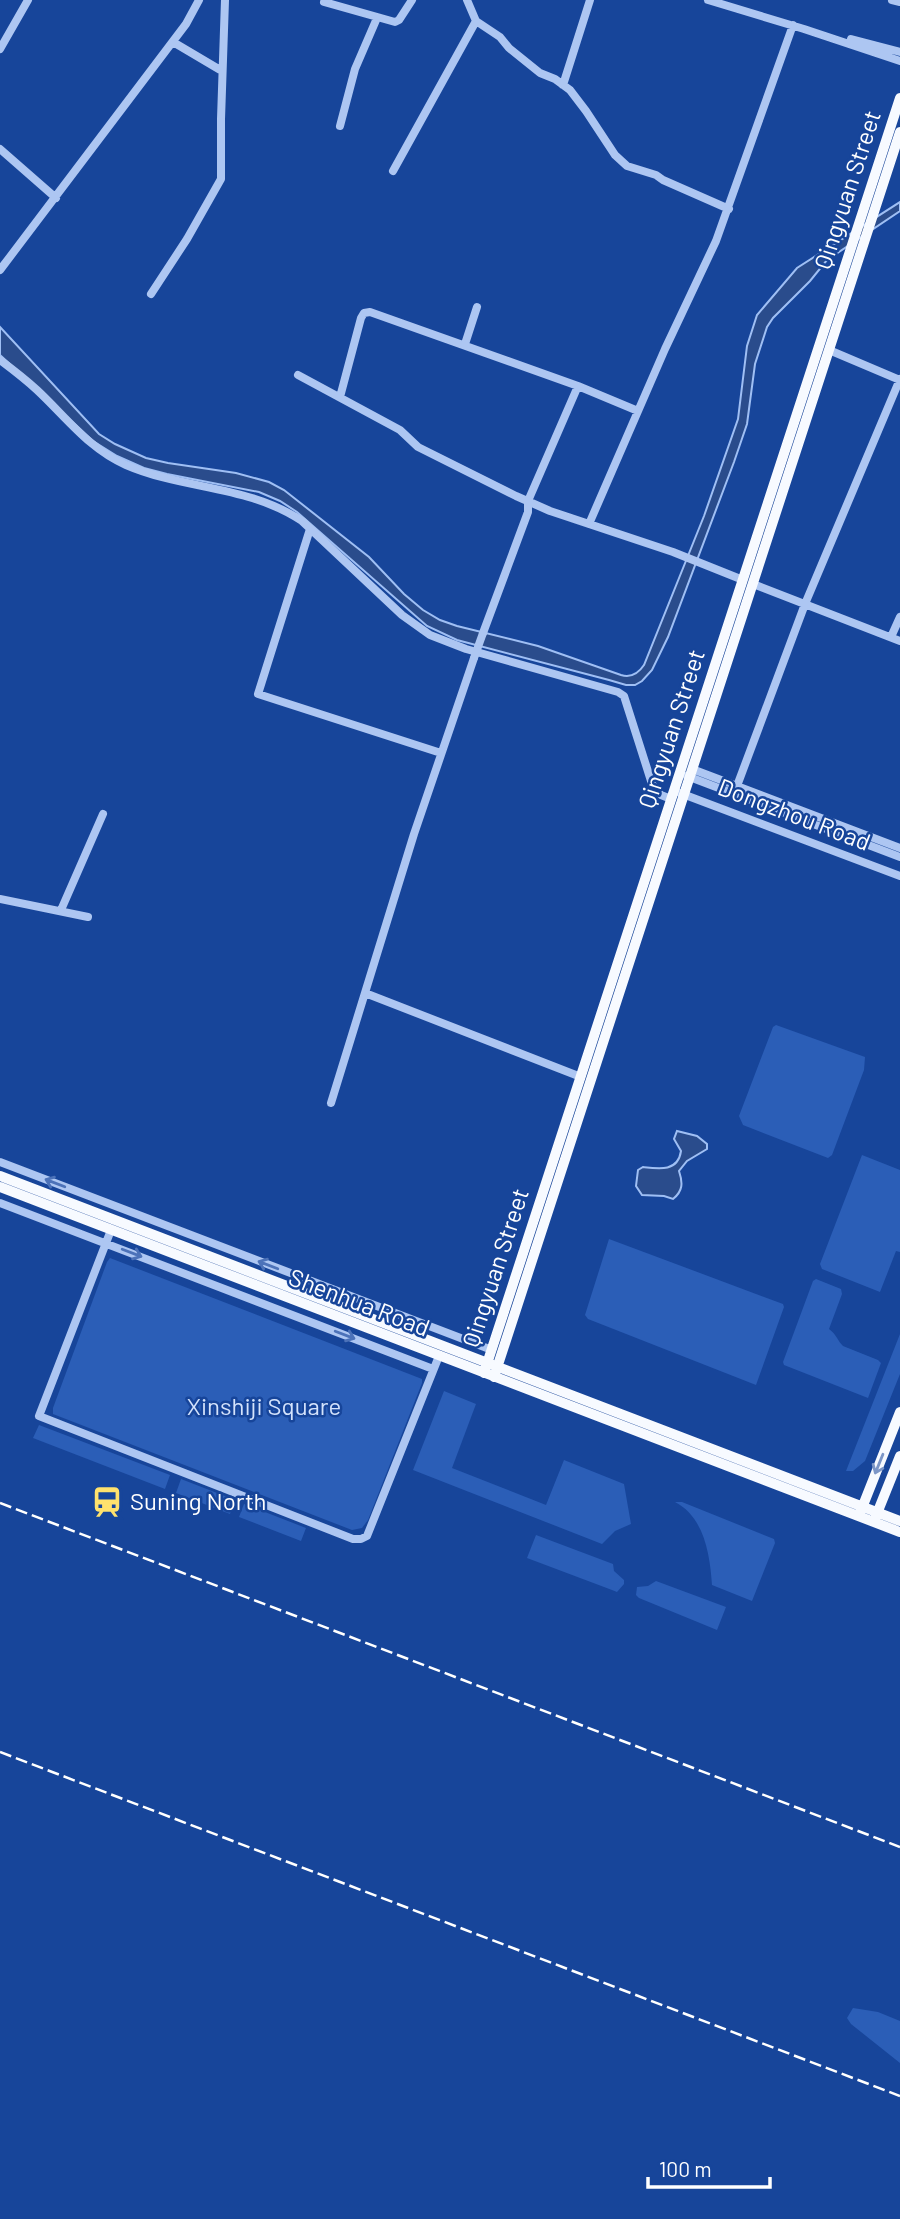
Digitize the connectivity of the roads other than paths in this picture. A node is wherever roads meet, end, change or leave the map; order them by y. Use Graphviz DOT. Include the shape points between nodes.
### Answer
graph roads {
  1 [pos="28,0"];
  2 [pos="199,0"];
  3 [pos="225,0"];
  4 [pos="412,0"];
  5 [pos="467,0"];
  6 [pos="590,0"];
  7 [pos="708,0"];
  8 [pos="892,0"];
  9 [pos="324,2"];
  10 [pos="900,2"];
  11 [pos="377,18"];
  12 [pos="476,21"];
  13 [pos="793,25"];
  14 [pos="804,29"];
  15 [pos="173,41"];
  16 [pos="0,49"];
  17 [pos="900,52"];
  18 [pos="900,61"];
  19 [pos="222,71"];
  20 [pos="563,85"];
  21 [pos="900,99"];
  22 [pos="340,125"];
  23 [pos="900,132"];
  24 [pos="0,149"];
  25 [pos="393,171"];
  26 [pos="56,198"];
  27 [pos="729,209"];
  28 [pos="0,270"];
  29 [pos="151,294"];
  30 [pos="477,307"];
  31 [pos="465,344"];
  32 [pos="829,350"];
  33 [pos="0,360"];
  34 [pos="298,375"];
  35 [pos="900,380"];
  36 [pos="578,386"];
  37 [pos="340,397"];
  38 [pos="638,411"];
  39 [pos="527,501"];
  40 [pos="589,524"];
  41 [pos="310,529"];
  42 [pos="748,582"];
  43 [pos="805,604"];
  44 [pos="900,617"];
  45 [pos="896,639"];
  46 [pos="441,753"];
  47 [pos="687,774"];
  48 [pos="736,790"];
  49 [pos="677,795"];
  50 [pos="103,814"];
  51 [pos="900,848"];
  52 [pos="900,857"];
  53 [pos="900,876"];
  54 [pos="0,899"];
  55 [pos="61,910"];
  56 [pos="88,917"];
  57 [pos="365,993"];
  58 [pos="581,1077"];
  59 [pos="331,1103"];
  60 [pos="0,1162"];
  61 [pos="0,1177"];
  62 [pos="0,1187"];
  63 [pos="0,1203"];
  64 [pos="111,1230"];
  65 [pos="106,1243"];
  66 [pos="492,1350"];
  67 [pos="439,1356"];
  68 [pos="433,1369"];
  69 [pos="491,1370"];
  70 [pos="900,1412"];
  71 [pos="900,1456"];
  72 [pos="860,1511"];
  73 [pos="876,1517"];
  74 [pos="900,1521"];
  75 [pos="900,1532"];
  1 -- 16 [label="street"];
  2 -- 15 [label="street"];
  3 -- 19 [label="street"];
  4 -- 11 [label="street" via="399,20"];
  5 -- 12 [label="street"];
  6 -- 20 [label="street"];
  7 -- 13 [label="street"];
  8 -- 10 [label="street"];
  9 -- 11 [label="street"];
  11 -- 22 [label="street" via="355,69"];
  12 -- 20 [label="street" via="540,73"];
  12 -- 25 [label="street"];
  13 -- 14 [label="street"];
  13 -- 27 [label="street"];
  14 -- 17 [label="street"];
  14 -- 18 [label="street"];
  15 -- 19 [label="street"];
  15 -- 26 [label="street"];
  19 -- 29 [label="street" via="221,180"];
  20 -- 27 [label="street" via="627,166"];
  21 -- 42 [label="main road, Qingyuan Street"];
  23 -- 32 [label="main road, Qingyuan Street"];
  24 -- 26 [label="street"];
  26 -- 28 [label="street"];
  27 -- 38 [label="street"];
  30 -- 31 [label="street"];
  31 -- 36 [label="street"];
  31 -- 37 [label="street" via="364,313"];
  32 -- 35 [label="street"];
  32 -- 42 [label="main road, Qingyuan Street"];
  33 -- 41 [label="street" via="111,458 155,475 265,501"];
  34 -- 37 [label="street"];
  35 -- 43 [label="street"];
  36 -- 38 [label="street"];
  36 -- 39 [label="street"];
  37 -- 39 [label="street" via="400,430 418,447"];
  38 -- 40 [label="street"];
  39 -- 40 [label="street"];
  39 -- 46 [label="street, bridge" via="528,512"];
  40 -- 42 [label="street"];
  41 -- 46 [label="street" via="258,694"];
  41 -- 49 [label="street" via="402,615 430,635 624,696 652,784 661,795"];
  42 -- 43 [label="street"];
  42 -- 47 [label="main road, Qingyuan Street"];
  43 -- 45 [label="street"];
  43 -- 48 [label="street"];
  44 -- 45 [label="street"];
  46 -- 57 [label="street"];
  47 -- 48 [label="street, Dongzhou Road"];
  47 -- 49 [label="main road, Qingyuan Street"];
  48 -- 51 [label="street"];
  48 -- 52 [label="street, Dongzhou Road"];
  49 -- 53 [label="street, Dongzhou Road"];
  49 -- 58 [label="main road, Qingyuan Street"];
  49 -- 69 [label="main road, Qingyuan Street"];
  50 -- 55 [label="street"];
  54 -- 55 [label="street"];
  55 -- 56 [label="street"];
  57 -- 58 [label="street"];
  57 -- 59 [label="street"];
  58 -- 66 [label="main road, Qingyuan Street"];
  66 -- 60 [label="street, one-way"];
  61 -- 69 [label="main road, Shenhua Road"];
  62 -- 64 [label="main road, Shenhua Road"];
  63 -- 65 [label="street"];
  64 -- 65 [label="street"];
  64 -- 67 [label="main road, Shenhua Road"];
  65 -- 68 [label="street, one-way"];
  65 -- 68 [label="street" via="39,1416 353,1539 367,1536"];
  66 -- 69 [label="main road, Qingyuan Street"];
  67 -- 68 [label="street"];
  67 -- 69 [label="main road, Shenhua Road"];
  69 -- 72 [label="main road, Shenhua Road"];
  70 -- 72 [label="main road, one-way"];
  71 -- 73 [label="main road"];
  72 -- 73 [label="main road, Shenhua Road"];
  73 -- 74 [label="main road, Shenhua Road"];
  73 -- 75 [label="main road, Shenhua Road"];
}
